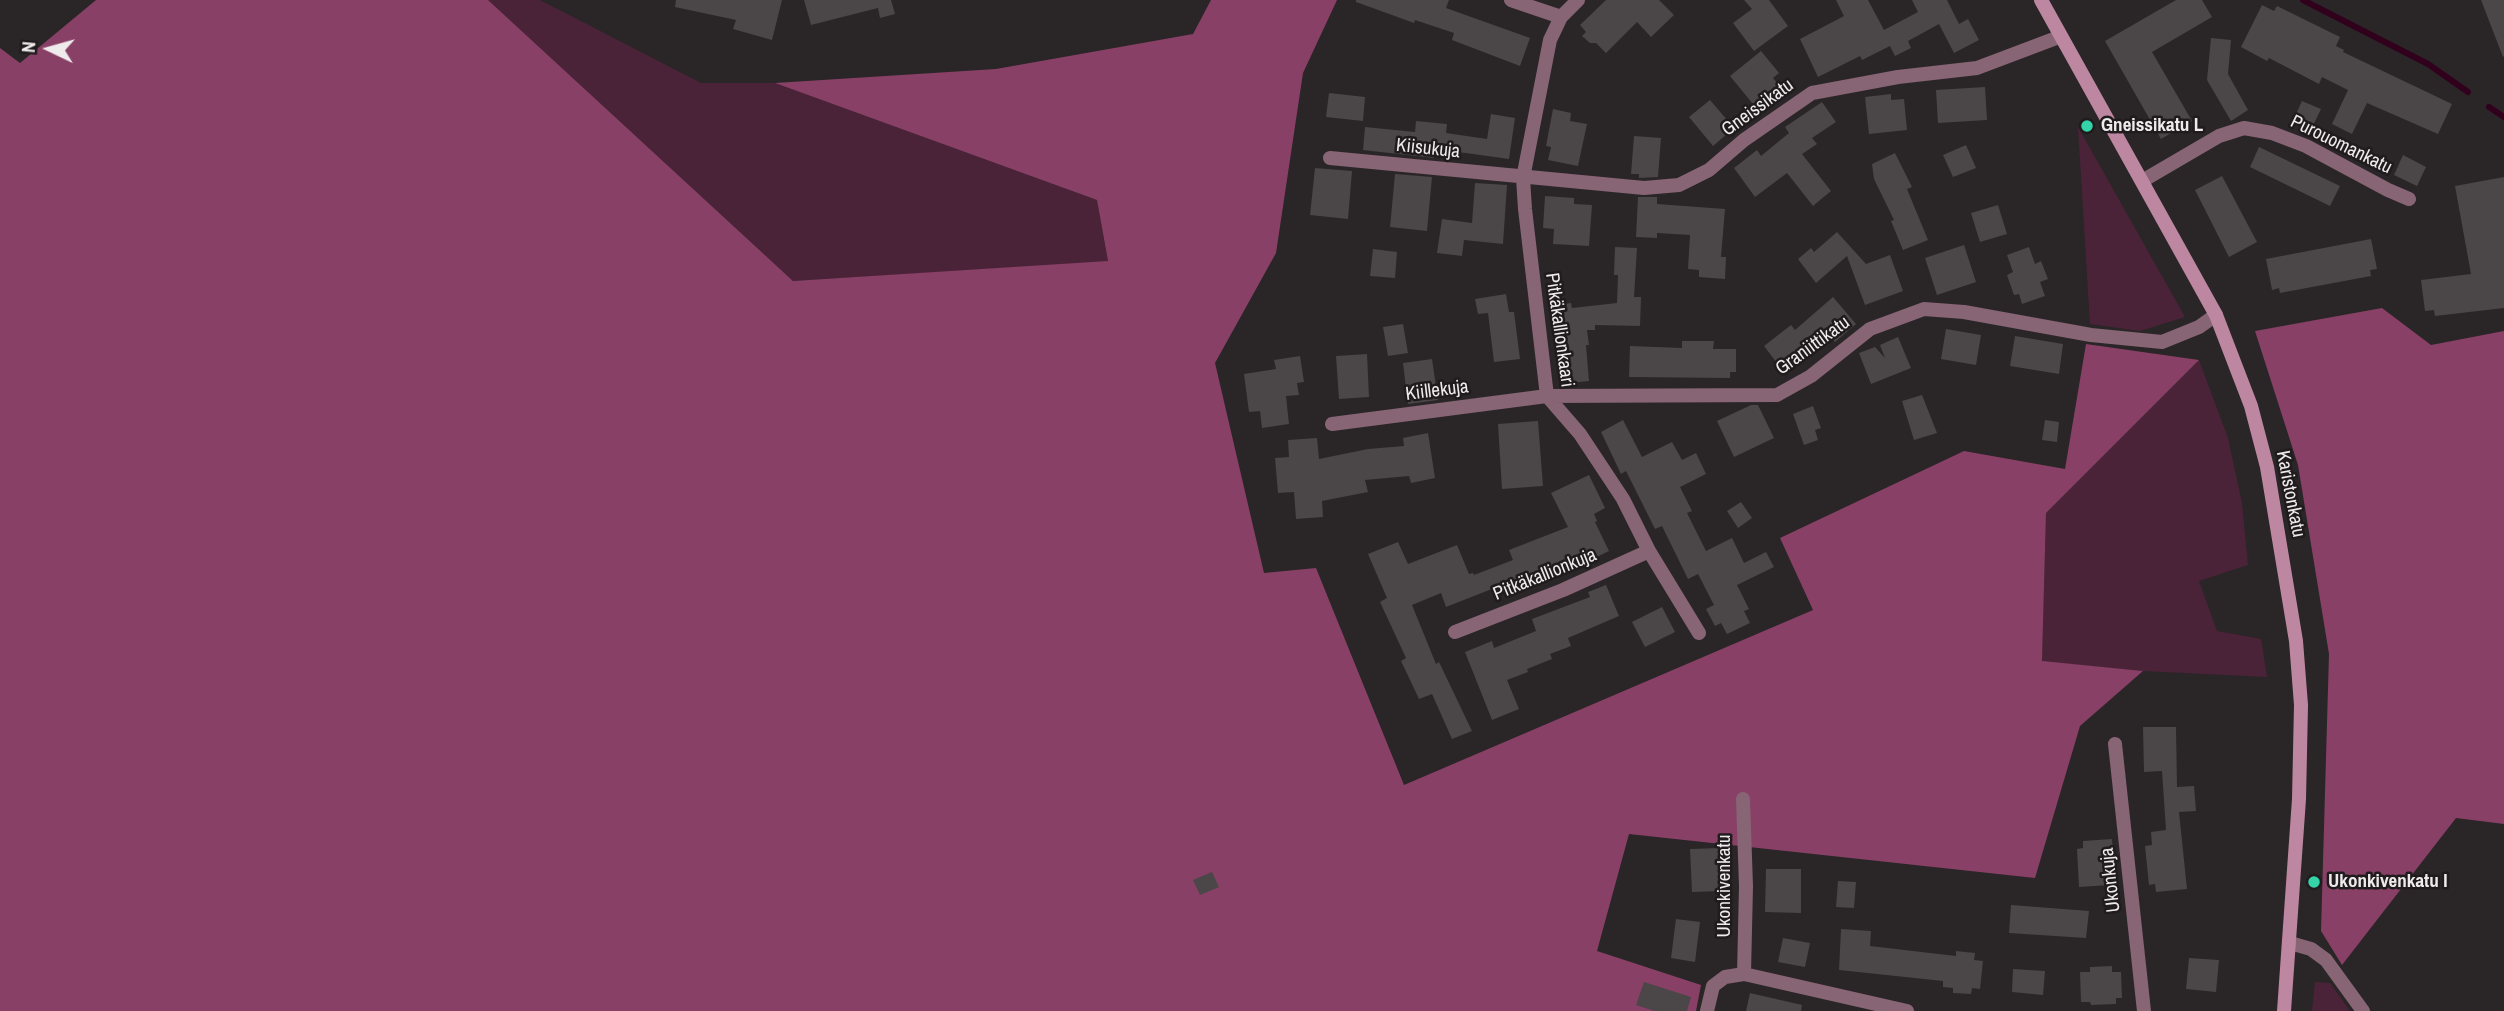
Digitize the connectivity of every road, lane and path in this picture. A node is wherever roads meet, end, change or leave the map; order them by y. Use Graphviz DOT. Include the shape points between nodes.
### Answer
graph roads {
  1 [pos="1511,0"];
  2 [pos="1578,0"];
  3 [pos="2041,0"];
  4 [pos="1561,17"];
  5 [pos="2059,37"];
  6 [pos="1330,158"];
  7 [pos="1523,178"];
  8 [pos="2142,181"];
  9 [pos="2409,199"];
  10 [pos="2216,315"];
  11 [pos="1547,396"];
  12 [pos="1332,424"];
  13 [pos="1649,551"];
  14 [pos="1455,632"];
  15 [pos="1699,634"];
  16 [pos="2115,744"];
  17 [pos="1743,799"];
  18 [pos="2290,943"];
  19 [pos="1744,974"];
  20 [pos="1707,1011"];
  21 [pos="1907,1011"];
  22 [pos="2144,1011"];
  23 [pos="2284,1011"];
  24 [pos="2362,1011"];
  1 -- 4 [label="street"];
  2 -- 4 [label="street, Pitkäkallionkaari"];
  3 -- 5 [label="street, Karistonkatu"];
  4 -- 7 [label="street, Pitkäkallionkaari" via="1550,40"];
  5 -- 7 [label="street, Gneissikatu" via="1978,68 1812,93 1709,170 1679,185 1644,188"];
  5 -- 8 [label="street, Karistonkatu"];
  6 -- 7 [label="street, Kiisukuja"];
  7 -- 11 [label="street, Pitkäkallionkaari"];
  8 -- 9 [label="street, Purouomankatu" via="2219,136 2244,128 2306,146"];
  8 -- 10 [label="street, Karistonkatu"];
  10 -- 11 [label="street, Graniittikatu" via="2162,342 1924,309 1870,328 1811,376 1777,395"];
  10 -- 18 [label="street, Karistonkatu" via="2251,406 2267,467 2295,641 2301,705"];
  11 -- 12 [label="street, Kiillekuja"];
  11 -- 13 [label="street, Pitkäkallionkaari" via="1580,434 1623,499"];
  13 -- 14 [label="street, Pitkäkallionkuja"];
  13 -- 15 [label="street, Pitkäkallionkaari"];
  16 -- 22 [label="street, Ukonkuja"];
  17 -- 19 [label="street, Ukonkivenkatu"];
  18 -- 23 [label="street, Karistonkatu"];
  18 -- 24 [label="street" via="2311,949 2326,960"];
  19 -- 20 [label="street" via="1725,977 1713,986"];
  19 -- 21 [label="street"];
}
